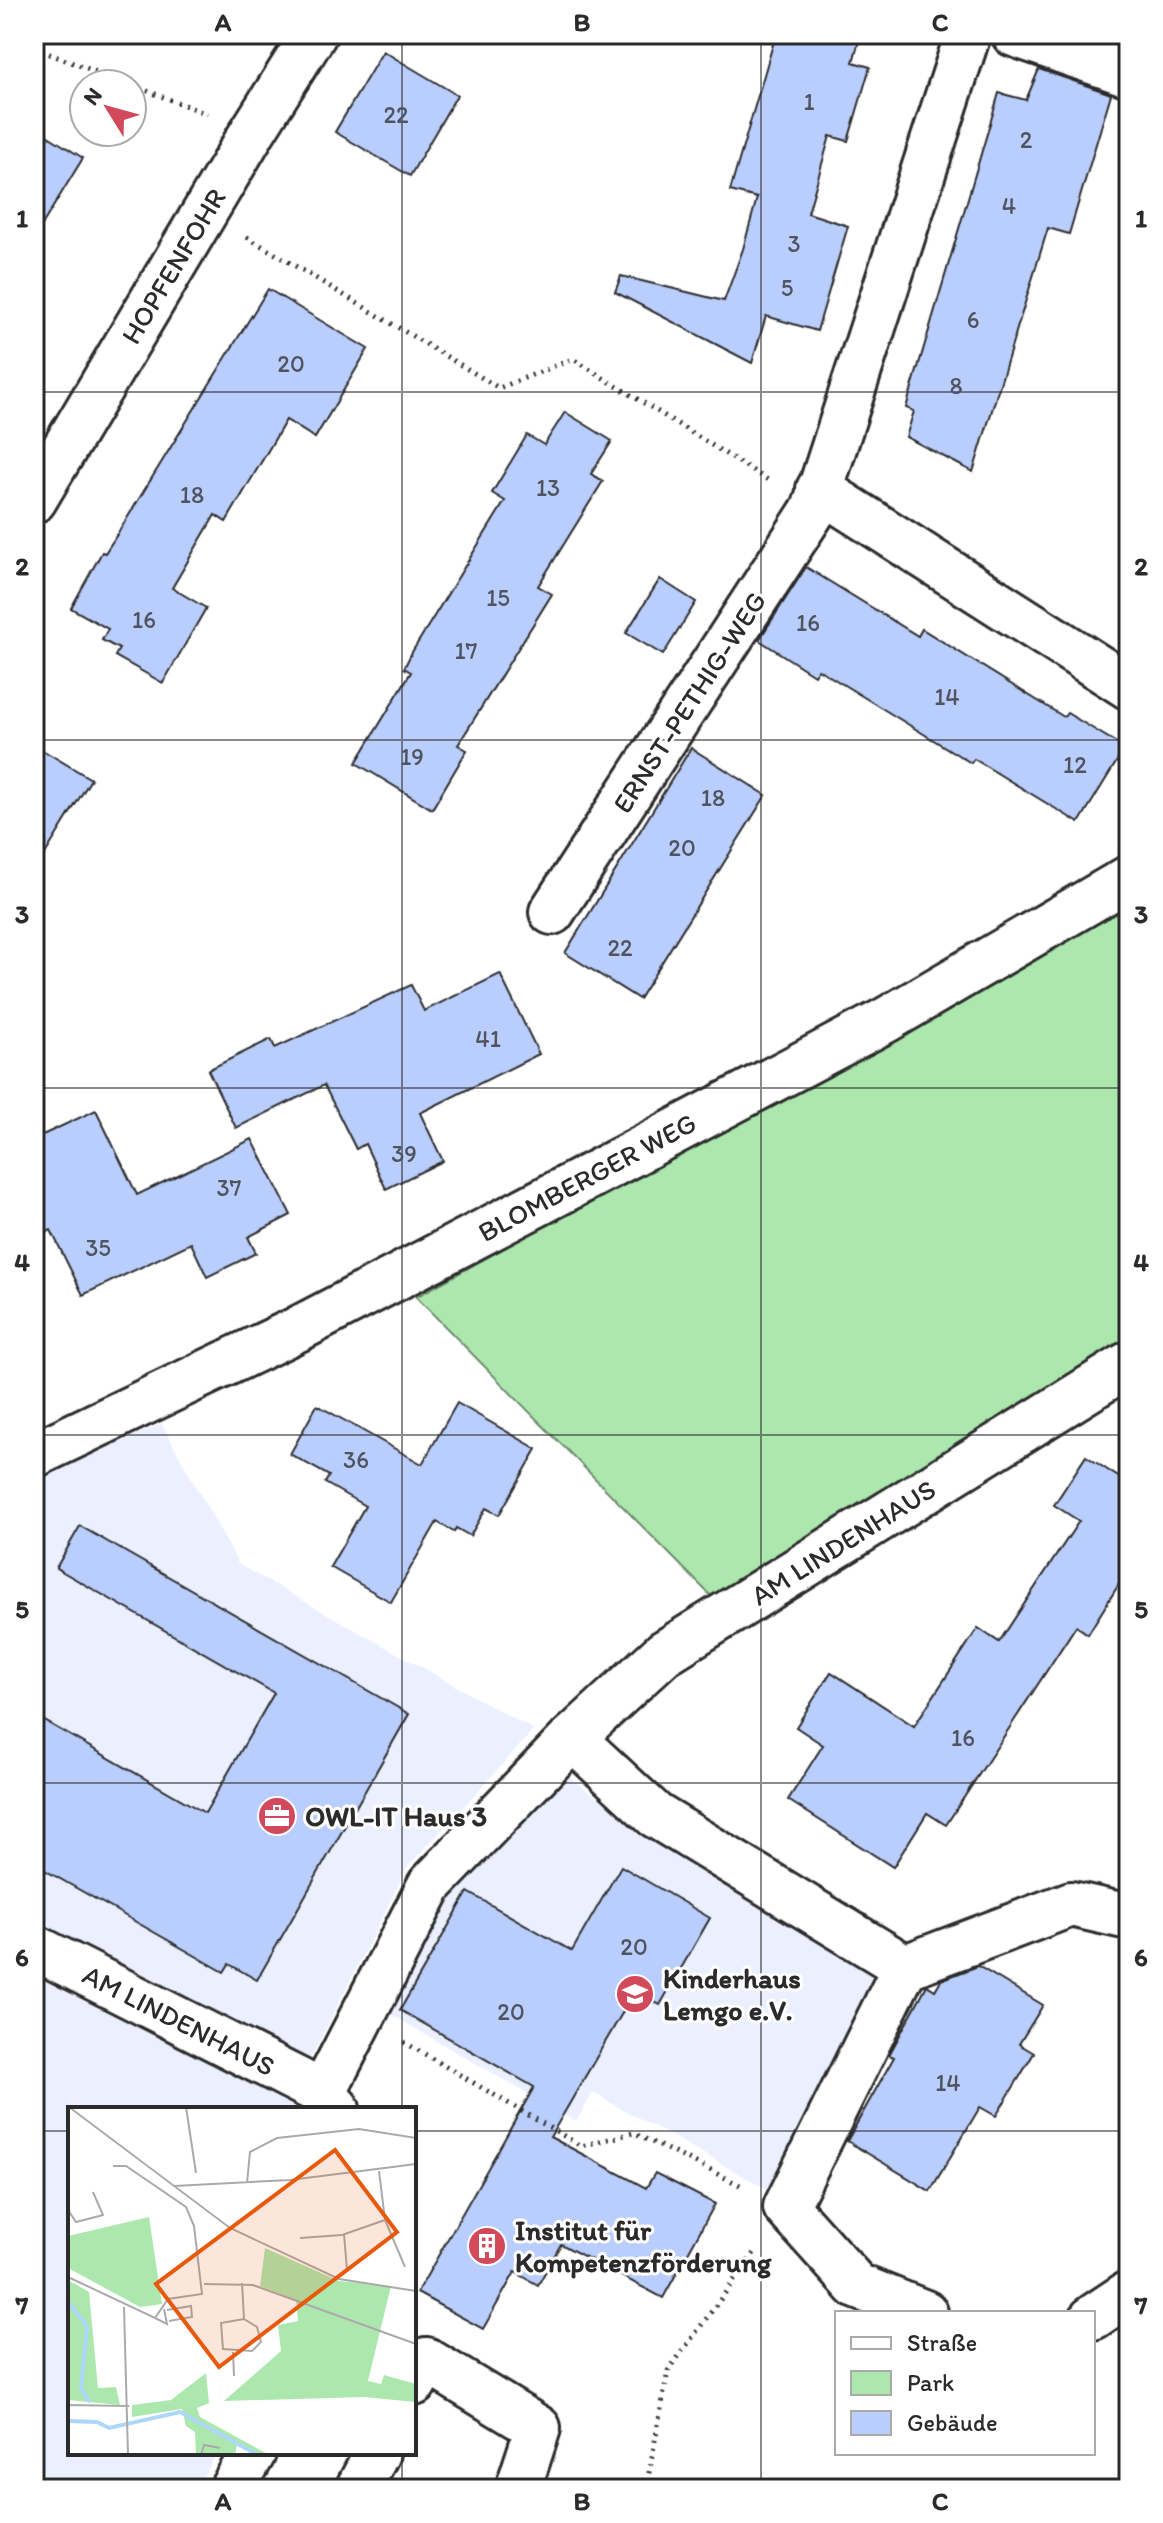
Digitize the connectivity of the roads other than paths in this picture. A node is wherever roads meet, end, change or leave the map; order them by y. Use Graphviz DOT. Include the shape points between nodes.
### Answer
graph roads {
  1 [pos="314,34"];
  2 [pos="968,34"];
  3 [pos="1014,34"];
  4 [pos="1129,74"];
  5 [pos="817,499"];
  6 [pos="34,500"];
  7 [pos="1129,687"];
  8 [pos="1129,878"];
  9 [pos="552,912"];
  10 [pos="1129,1364"];
  11 [pos="34,1455"];
  12 [pos="572,1738"];
  13 [pos="1129,1917"];
  14 [pos="34,1947"];
  15 [pos="905,1967"];
  16 [pos="330,2101"];
  17 [pos="920,2311"];
  18 [pos="416,2379"];
  19 [pos="252,2455"];
  20 [pos="376,2455"];
  21 [pos="232,2489"];
  22 [pos="358,2489"];
  23 [pos="518,2489"];
  1 -- 6 [label="street, HOPFENFOHR"];
  2 -- 5 [label="street, ERNST-PETHIG-WEG"];
  3 -- 4 [label="street"];
  5 -- 7 [label="street"];
  5 -- 9 [label="street, ERNST-PETHIG-WEG"];
  8 -- 11 [label="street, BLOMBERGER WEG" via="886,1020 577,1183 298,1329"];
  10 -- 12 [label="street, AM LINDENHAUS" via="664,1653"];
  12 -- 15 [label="street" via="655,1815"];
  12 -- 16 [label="street, AM LINDENHAUS" via="430,1885 364,2018"];
  13 -- 15 [label="street" via="1071,1904"];
  14 -- 16 [label="street, AM LINDENHAUS"];
  15 -- 17 [label="street" via="786,2207 857,2286"];
  18 -- 23 [label="street" via="426,2360 538,2428"];
  19 -- 21 [label="street"];
  20 -- 22 [label="street"];
}
